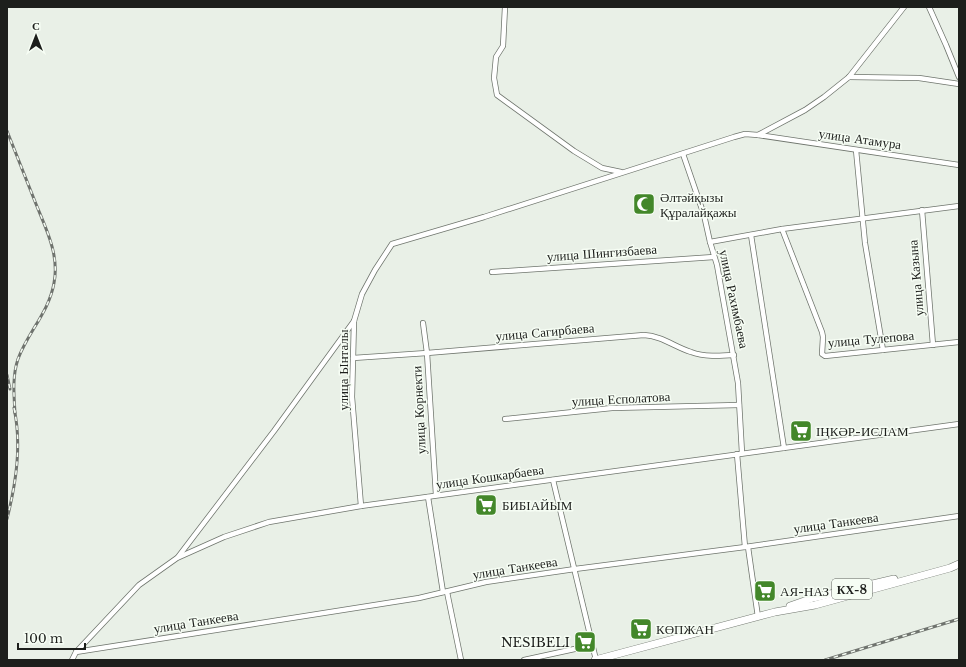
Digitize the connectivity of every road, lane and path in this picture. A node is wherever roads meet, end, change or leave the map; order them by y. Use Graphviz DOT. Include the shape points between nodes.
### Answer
graph roads {
  1 [pos="505,7"];
  2 [pos="904,7"];
  3 [pos="929,7"];
  4 [pos="849,76"];
  5 [pos="959,77"];
  6 [pos="959,84"];
  7 [pos="758,135"];
  8 [pos="856,150"];
  9 [pos="683,154"];
  10 [pos="959,165"];
  11 [pos="623,172"];
  12 [pos="959,206"];
  13 [pos="922,210"];
  14 [pos="862,218"];
  15 [pos="782,229"];
  16 [pos="750,235"];
  17 [pos="710,242"];
  18 [pos="714,257"];
  19 [pos="492,272"];
  20 [pos="354,321"];
  21 [pos="423,323"];
  22 [pos="959,342"];
  23 [pos="933,344"];
  24 [pos="883,350"];
  25 [pos="427,354"];
  26 [pos="734,355"];
  27 [pos="353,358"];
  28 [pos="740,405"];
  29 [pos="505,419"];
  30 [pos="959,424"];
  31 [pos="784,448"];
  32 [pos="740,454"];
  33 [pos="554,480"];
  34 [pos="436,495"];
  35 [pos="428,497"];
  36 [pos="361,506"];
  37 [pos="959,516"];
  38 [pos="747,547"];
  39 [pos="177,558"];
  40 [pos="959,564"];
  41 [pos="575,569"];
  42 [pos="445,592"];
  43 [pos="758,617"];
  44 [pos="593,645"];
  45 [pos="76,652"];
  46 [pos="72,660"];
  47 [pos="461,660"];
  48 [pos="524,660"];
  49 [pos="596,660"];
  1 -- 11 [label="street" via="503,46 496,57 494,78 498,96 596,165"];
  2 -- 4 [label="street"];
  3 -- 5 [label="street"];
  4 -- 6 [label="street" via="919,78"];
  4 -- 7 [label="street" via="805,110"];
  7 -- 8 [label="street, улица Атамура"];
  7 -- 9 [label="street" via="745,134"];
  8 -- 10 [label="street, улица Атамура"];
  8 -- 14 [label="street"];
  9 -- 11 [label="street"];
  9 -- 17 [label="street, улица Рахимбаева" via="704,215"];
  11 -- 20 [label="street, улица Ынталы" via="392,244 374,270 362,294"];
  12 -- 13 [label="street"];
  13 -- 14 [label="street"];
  13 -- 23 [label="street, улица Казына"];
  14 -- 15 [label="street"];
  14 -- 24 [label="street"];
  15 -- 16 [label="street"];
  15 -- 24 [label="street, улица Тулепова" via="822,332 822,354 830,356"];
  16 -- 17 [label="street"];
  16 -- 31 [label="street"];
  17 -- 18 [label="street, улица Рахимбаева"];
  18 -- 19 [label="street, улица Шингизбаева"];
  18 -- 26 [label="street, улица Рахимбаева"];
  20 -- 27 [label="street, улица Ынталы"];
  20 -- 39 [label="street"];
  21 -- 25 [label="street, улица Корнекти"];
  22 -- 23 [label="street, улица Тулепова"];
  23 -- 24 [label="street, улица Тулепова"];
  25 -- 26 [label="street, улица Сагирбаева" via="644,335 654,336 691,353"];
  25 -- 27 [label="street, улица Сагирбаева"];
  25 -- 34 [label="street, улица Корнекти"];
  26 -- 28 [label="street, улица Рахимбаева"];
  27 -- 36 [label="street, улица Ынталы" via="352,396"];
  28 -- 29 [label="street, улица Есполатова" via="612,408"];
  28 -- 32 [label="street, улица Рахимбаева"];
  30 -- 31 [label="street, улица Кошкарбаева"];
  31 -- 32 [label="street, улица Кошкарбаева"];
  32 -- 33 [label="street, улица Кошкарбаева"];
  32 -- 38 [label="street, улица Рахимбаева"];
  33 -- 34 [label="street, улица Кошкарбаева"];
  33 -- 41 [label="street"];
  34 -- 35 [label="street, улица Кошкарбаева"];
  35 -- 36 [label="street, улица Кошкарбаева"];
  35 -- 42 [label="street"];
  36 -- 39 [label="street, улица Кошкарбаева" via="269,522 224,537"];
  37 -- 38 [label="street, улица Танкеева"];
  38 -- 41 [label="street, улица Танкеева"];
  38 -- 43 [label="street, улица Рахимбаева"];
  39 -- 45 [label="street, улица Кошкарбаева" via="139,585"];
  40 -- 43 [label="main road, КХ-8"];
  41 -- 42 [label="street, улица Танкеева" via="486,582"];
  41 -- 44 [label="street"];
  42 -- 45 [label="street, улица Танкеева"];
  42 -- 47 [label="street"];
  43 -- 49 [label="main road, КХ-8"];
  44 -- 48 [label="street"];
  44 -- 49 [label="street"];
  45 -- 46 [label="street, улица Кошкарбаева"];
}
